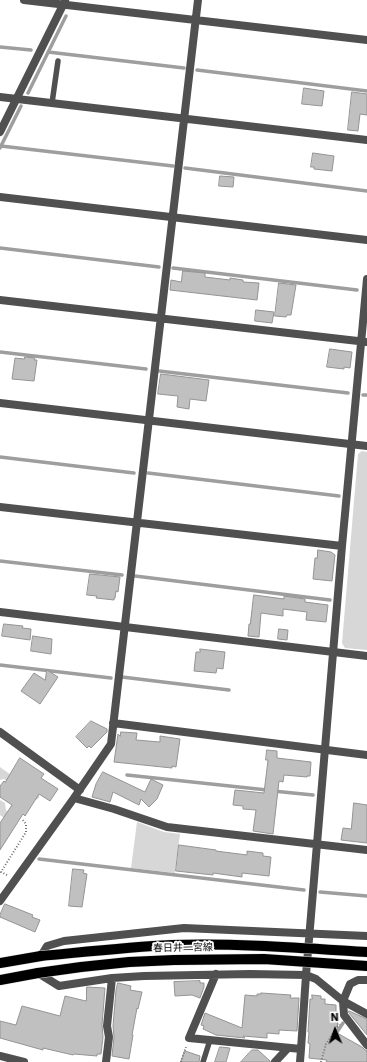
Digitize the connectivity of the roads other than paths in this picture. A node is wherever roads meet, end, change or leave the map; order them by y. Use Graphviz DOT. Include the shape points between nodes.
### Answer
graph roads {
  1 [pos="24,0"];
  2 [pos="198,0"];
  3 [pos="64,2"];
  4 [pos="196,20"];
  5 [pos="367,40"];
  6 [pos="58,61"];
  7 [pos="0,97"];
  8 [pos="17,99"];
  9 [pos="52,103"];
  10 [pos="184,118"];
  11 [pos="0,132"];
  12 [pos="367,140"];
  13 [pos="0,197"];
  14 [pos="172,218"];
  15 [pos="367,240"];
  16 [pos="367,279"];
  17 [pos="0,300"];
  18 [pos="161,319"];
  19 [pos="364,342"];
  20 [pos="0,403"];
  21 [pos="149,420"];
  22 [pos="352,444"];
  23 [pos="367,446"];
  24 [pos="0,507"];
  25 [pos="137,523"];
  26 [pos="342,546"];
  27 [pos="0,612"];
  28 [pos="124,627"];
  29 [pos="333,652"];
  30 [pos="367,656"];
  31 [pos="113,723"];
  32 [pos="0,732"];
  33 [pos="325,750"];
  34 [pos="367,755"];
  35 [pos="80,790"];
  36 [pos="74,798"];
  37 [pos="317,845"];
  38 [pos="367,850"];
  39 [pos="0,901"];
  40 [pos="309,933"];
  41 [pos="367,936"];
  42 [pos="367,952"];
  43 [pos="41,956"];
  44 [pos="0,962"];
  45 [pos="367,966"];
  46 [pos="38,973"];
  47 [pos="216,974"];
  48 [pos="306,975"];
  49 [pos="112,978"];
  50 [pos="0,980"];
  51 [pos="367,980"];
  52 [pos="343,1001"];
  53 [pos="367,1014"];
  54 [pos="210,1040"];
  55 [pos="367,1045"];
  56 [pos="288,1048"];
  57 [pos="301,1049"];
  58 [pos="0,1056"];
  59 [pos="24,1062"];
  60 [pos="106,1062"];
  61 [pos="203,1062"];
  62 [pos="275,1062"];
  63 [pos="300,1062"];
  1 -- 3 [label="street"];
  2 -- 4 [label="street"];
  3 -- 4 [label="street"];
  3 -- 8 [label="street"];
  4 -- 5 [label="street"];
  4 -- 10 [label="street"];
  6 -- 9 [label="lane"];
  7 -- 8 [label="street"];
  8 -- 9 [label="street"];
  8 -- 11 [label="street"];
  9 -- 10 [label="street"];
  10 -- 12 [label="street"];
  10 -- 14 [label="street"];
  13 -- 14 [label="street"];
  14 -- 15 [label="street"];
  14 -- 18 [label="street"];
  16 -- 19 [label="street"];
  17 -- 18 [label="street"];
  18 -- 19 [label="street"];
  18 -- 21 [label="street"];
  19 -- 22 [label="street"];
  20 -- 21 [label="street"];
  21 -- 22 [label="street"];
  21 -- 25 [label="street"];
  22 -- 23 [label="street"];
  22 -- 26 [label="street"];
  24 -- 25 [label="street"];
  25 -- 26 [label="street"];
  25 -- 28 [label="street"];
  26 -- 29 [label="street"];
  27 -- 28 [label="street"];
  28 -- 29 [label="street"];
  28 -- 31 [label="street"];
  29 -- 30 [label="street"];
  29 -- 33 [label="street"];
  31 -- 33 [label="street"];
  31 -- 35 [label="street" via="111,744"];
  32 -- 35 [label="street"];
  33 -- 34 [label="street"];
  33 -- 37 [label="street"];
  35 -- 36 [label="street"];
  36 -- 37 [label="street" via="167,827"];
  36 -- 39 [label="street"];
  37 -- 38 [label="street"];
  37 -- 40 [label="street"];
  40 -- 41 [label="street"];
  40 -- 43 [label="street" via="184,928 64,941 47,946"];
  40 -- 48 [label="street"];
  42 -- 43 [label="main road, 春日井一宮線, bridge" via="264,945 172,945"];
  43 -- 44 [label="main road, 春日井一宮線"];
  45 -- 46 [label="main road, 春日井一宮線, bridge" via="264,959 174,960 129,962"];
  46 -- 49 [label="street" via="59,986"];
  46 -- 50 [label="main road, 春日井一宮線"];
  47 -- 48 [label="street"];
  47 -- 49 [label="street"];
  47 -- 54 [label="street" via="189,1038"];
  48 -- 52 [label="street" via="316,979"];
  48 -- 57 [label="street"];
  49 -- 60 [label="street"];
  51 -- 52 [label="street" via="358,980 350,984"];
  52 -- 53 [label="street"];
  52 -- 55 [label="street" via="344,1015"];
  54 -- 56 [label="street"];
  54 -- 61 [label="lane"];
  56 -- 57 [label="street"];
  56 -- 62 [label="street"];
  57 -- 63 [label="street"];
  58 -- 59 [label="street"];
}
